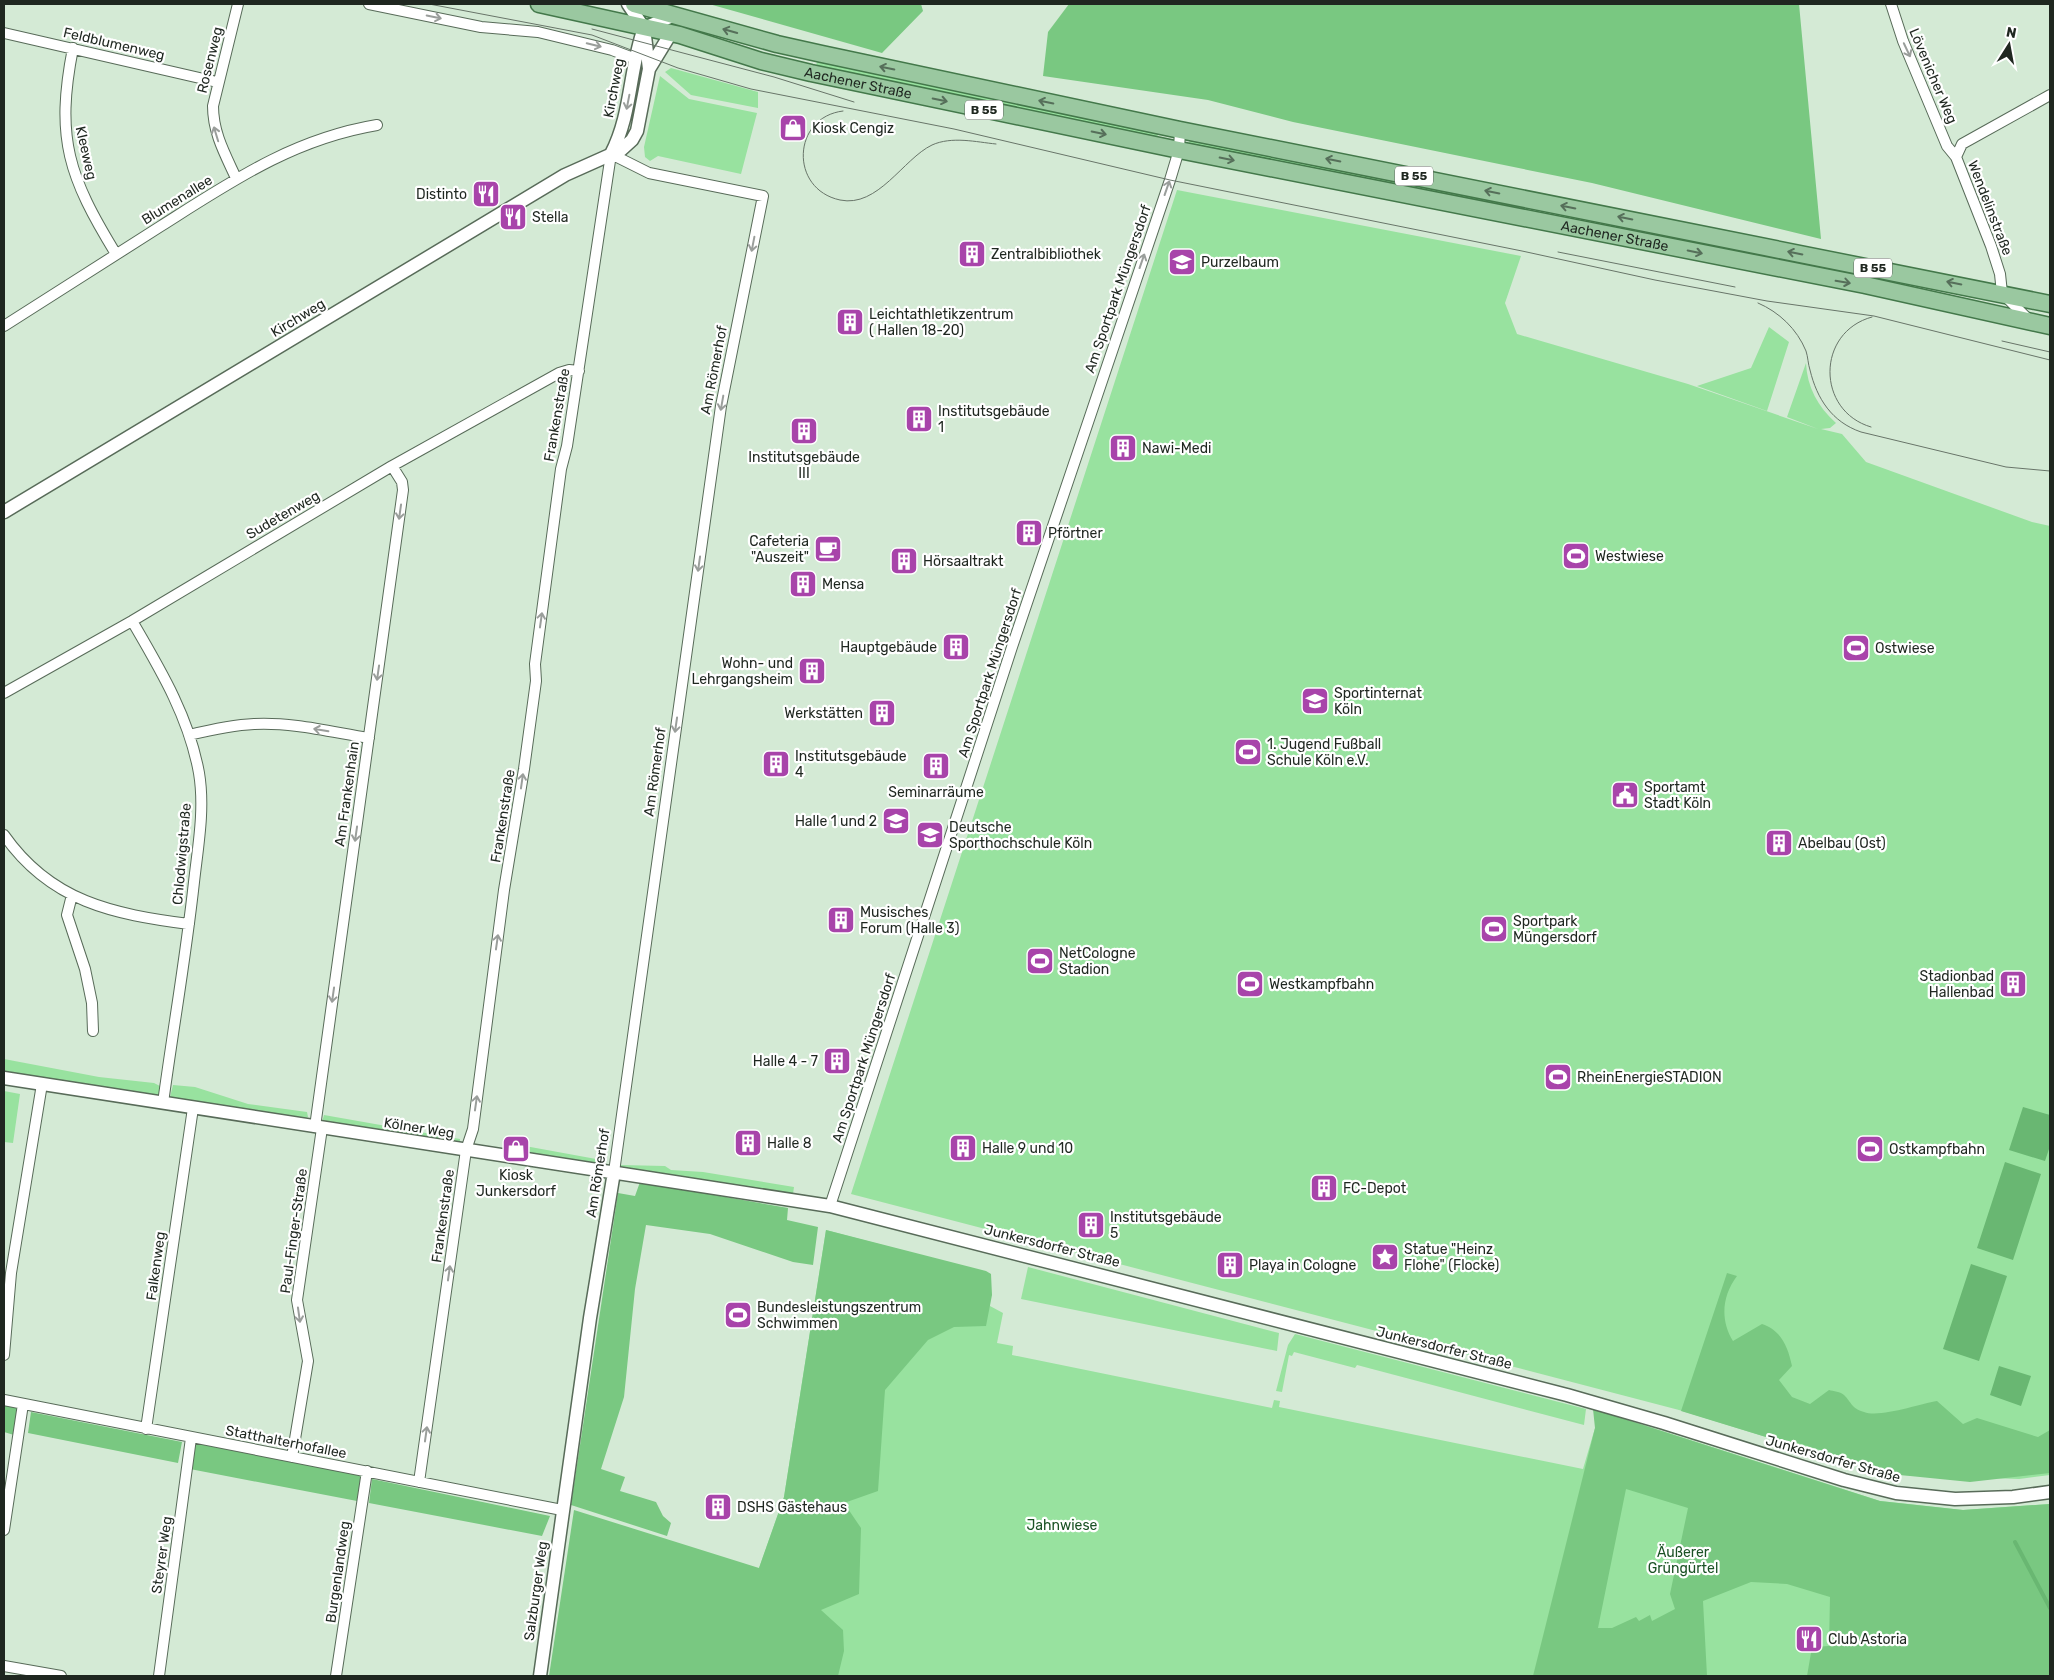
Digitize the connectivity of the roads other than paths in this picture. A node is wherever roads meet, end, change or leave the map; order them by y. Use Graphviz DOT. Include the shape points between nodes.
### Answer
graph roads {
  1 [pos="238,4"];
  2 [pos="369,4"];
  3 [pos="539,4"];
  4 [pos="628,4"];
  5 [pos="634,4"];
  6 [pos="1891,4"];
  7 [pos="583,8"];
  8 [pos="675,14"];
  9 [pos="644,28"];
  10 [pos="4,33"];
  11 [pos="671,33"];
  12 [pos="72,48"];
  13 [pos="636,60"];
  14 [pos="649,69"];
  15 [pos="217,82"];
  16 [pos="2050,95"];
  17 [pos="377,125"];
  18 [pos="1180,130"];
  19 [pos="1179,150"];
  20 [pos="611,154"];
  21 [pos="1956,157"];
  22 [pos="236,178"];
  23 [pos="116,254"];
  24 [pos="2002,293"];
  25 [pos="2050,304"];
  26 [pos="1977,308"];
  27 [pos="2030,321"];
  28 [pos="4,326"];
  29 [pos="2050,326"];
  30 [pos="579,371"];
  31 [pos="392,466"];
  32 [pos="4,512"];
  33 [pos="132,622"];
  34 [pos="4,694"];
  35 [pos="189,735"];
  36 [pos="369,738"];
  37 [pos="4,835"];
  38 [pos="72,895"];
  39 [pos="189,924"];
  40 [pos="93,1031"];
  41 [pos="4,1078"];
  42 [pos="42,1084"];
  43 [pos="163,1103"];
  44 [pos="193,1108"];
  45 [pos="318,1127"];
  46 [pos="466,1150"];
  47 [pos="614,1172"];
  48 [pos="830,1206"];
  49 [pos="4,1355"];
  50 [pos="4,1400"];
  51 [pos="23,1404"];
  52 [pos="146,1429"];
  53 [pos="191,1438"];
  54 [pos="292,1456"];
  55 [pos="367,1471"];
  56 [pos="419,1482"];
  57 [pos="2050,1492"];
  58 [pos="562,1510"];
  59 [pos="4,1530"];
  60 [pos="4,1666"];
  61 [pos="61,1676"];
  62 [pos="159,1676"];
  63 [pos="336,1676"];
  64 [pos="540,1676"];
  1 -- 15 [label="street, Rosenweg"];
  2 -- 13 [label="street, one-way" via="481,27 538,32 606,48"];
  3 -- 7 [label="main road, Aachener Straße / B 55"];
  4 -- 9 [label="street, Kirchweg"];
  5 -- 8 [label="main road, Aachener Straße / B 55"];
  6 -- 21 [label="street, Lövenicher Weg, one-way" via="1902,41 1947,146"];
  7 -- 9 [label="main road, Aachener Straße / B 55"];
  8 -- 9 [label="street"];
  18 -- 8 [label="main road, Aachener Straße / B 55, one-way" via="777,44"];
  9 -- 11 [label="main road, Aachener Straße / B 55"];
  9 -- 13 [label="street, Kirchweg"];
  9 -- 14 [label="street, Kirchweg"];
  10 -- 12 [label="street, Feldblumenweg"];
  11 -- 14 [label="street, Kirchweg"];
  11 -- 19 [label="main road, Aachener Straße / B 55, one-way" via="790,69"];
  12 -- 15 [label="street, Feldblumenweg"];
  12 -- 23 [label="street, Kleeweg" via="64,108 73,171 84,199"];
  13 -- 20 [label="street, Kirchweg, one-way" via="628,106"];
  14 -- 20 [label="street, Kirchweg" via="637,131 627,146"];
  22 -- 15 [label="street, Rosenweg, one-way" via="213,123"];
  16 -- 21 [label="street, Wendelinstraße" via="1962,144"];
  17 -- 22 [label="street, Blumenallee" via="343,131 285,152"];
  18 -- 19 [label="street"];
  24 -- 18 [label="main road, Aachener Straße / B 55, one-way"];
  19 -- 26 [label="main road, Aachener Straße / B 55, one-way"];
  48 -- 19 [label="street, Am Sportpark Müngersdorf, one-way" via="1012,647"];
  20 -- 30 [label="street, Frankenstraße"];
  20 -- 32 [label="street, Kirchweg" via="565,175"];
  20 -- 47 [label="street, Am Römerhof, one-way" via="649,173 763,196 720,414"];
  21 -- 24 [label="street, Wendelinstraße" via="1991,246"];
  22 -- 23 [label="street, Blumenallee"];
  23 -- 28 [label="street, Blumenallee"];
  24 -- 25 [label="main road, Aachener Straße / B 55"];
  24 -- 26 [label="street"];
  24 -- 27 [label="street"];
  26 -- 27 [label="main road, Aachener Straße / B 55"];
  27 -- 29 [label="main road, Aachener Straße / B 55"];
  30 -- 31 [label="street, Sudetenweg" via="559,372"];
  46 -- 30 [label="street, Frankenstraße, one-way" via="472,1129 504,890 526,759 561,469"];
  31 -- 33 [label="street, Sudetenweg"];
  31 -- 36 [label="street, Am Frankenhain, one-way" via="403,490"];
  33 -- 34 [label="street, Sudetenweg"];
  33 -- 35 [label="street, Chlodwigstraße" via="168,683"];
  36 -- 35 [label="street, one-way" via="290,725 254,724"];
  35 -- 39 [label="street, Chlodwigstraße" via="199,773 202,812"];
  36 -- 45 [label="street, Am Frankenhain, one-way"];
  37 -- 38 [label="street" via="26,864 46,881"];
  38 -- 39 [label="street" via="113,912"];
  38 -- 40 [label="street" via="67,915 92,1003"];
  39 -- 43 [label="street, Chlodwigstraße"];
  41 -- 42 [label="street, Kölner Weg"];
  42 -- 43 [label="street, Kölner Weg"];
  42 -- 49 [label="street" via="11,1273"];
  43 -- 44 [label="street, Kölner Weg"];
  44 -- 45 [label="street, Kölner Weg"];
  44 -- 52 [label="street, Falkenweg"];
  45 -- 46 [label="street, Kölner Weg"];
  45 -- 54 [label="street, Paul-Finger-Straße, one-way" via="297,1300 308,1361"];
  46 -- 47 [label="street, Kölner Weg"];
  56 -- 46 [label="street, Frankenstraße, one-way"];
  47 -- 48 [label="street, Kölner Weg"];
  47 -- 58 [label="street, Am Römerhof"];
  48 -- 57 [label="street, Junkersdorfer Straße" via="1567,1395 1872,1488 1955,1499"];
  50 -- 51 [label="street, Statthalterhofallee"];
  51 -- 52 [label="street, Statthalterhofallee"];
  51 -- 59 [label="street"];
  52 -- 53 [label="street, Statthalterhofallee"];
  53 -- 54 [label="street, Statthalterhofallee"];
  53 -- 62 [label="street, Steyrer Weg"];
  54 -- 55 [label="street, Statthalterhofallee"];
  55 -- 56 [label="street, Statthalterhofallee"];
  55 -- 63 [label="street, Burgenlandweg"];
  56 -- 58 [label="street, Statthalterhofallee"];
  58 -- 64 [label="street, Salzburger Weg"];
  60 -- 61 [label="street"];
}
